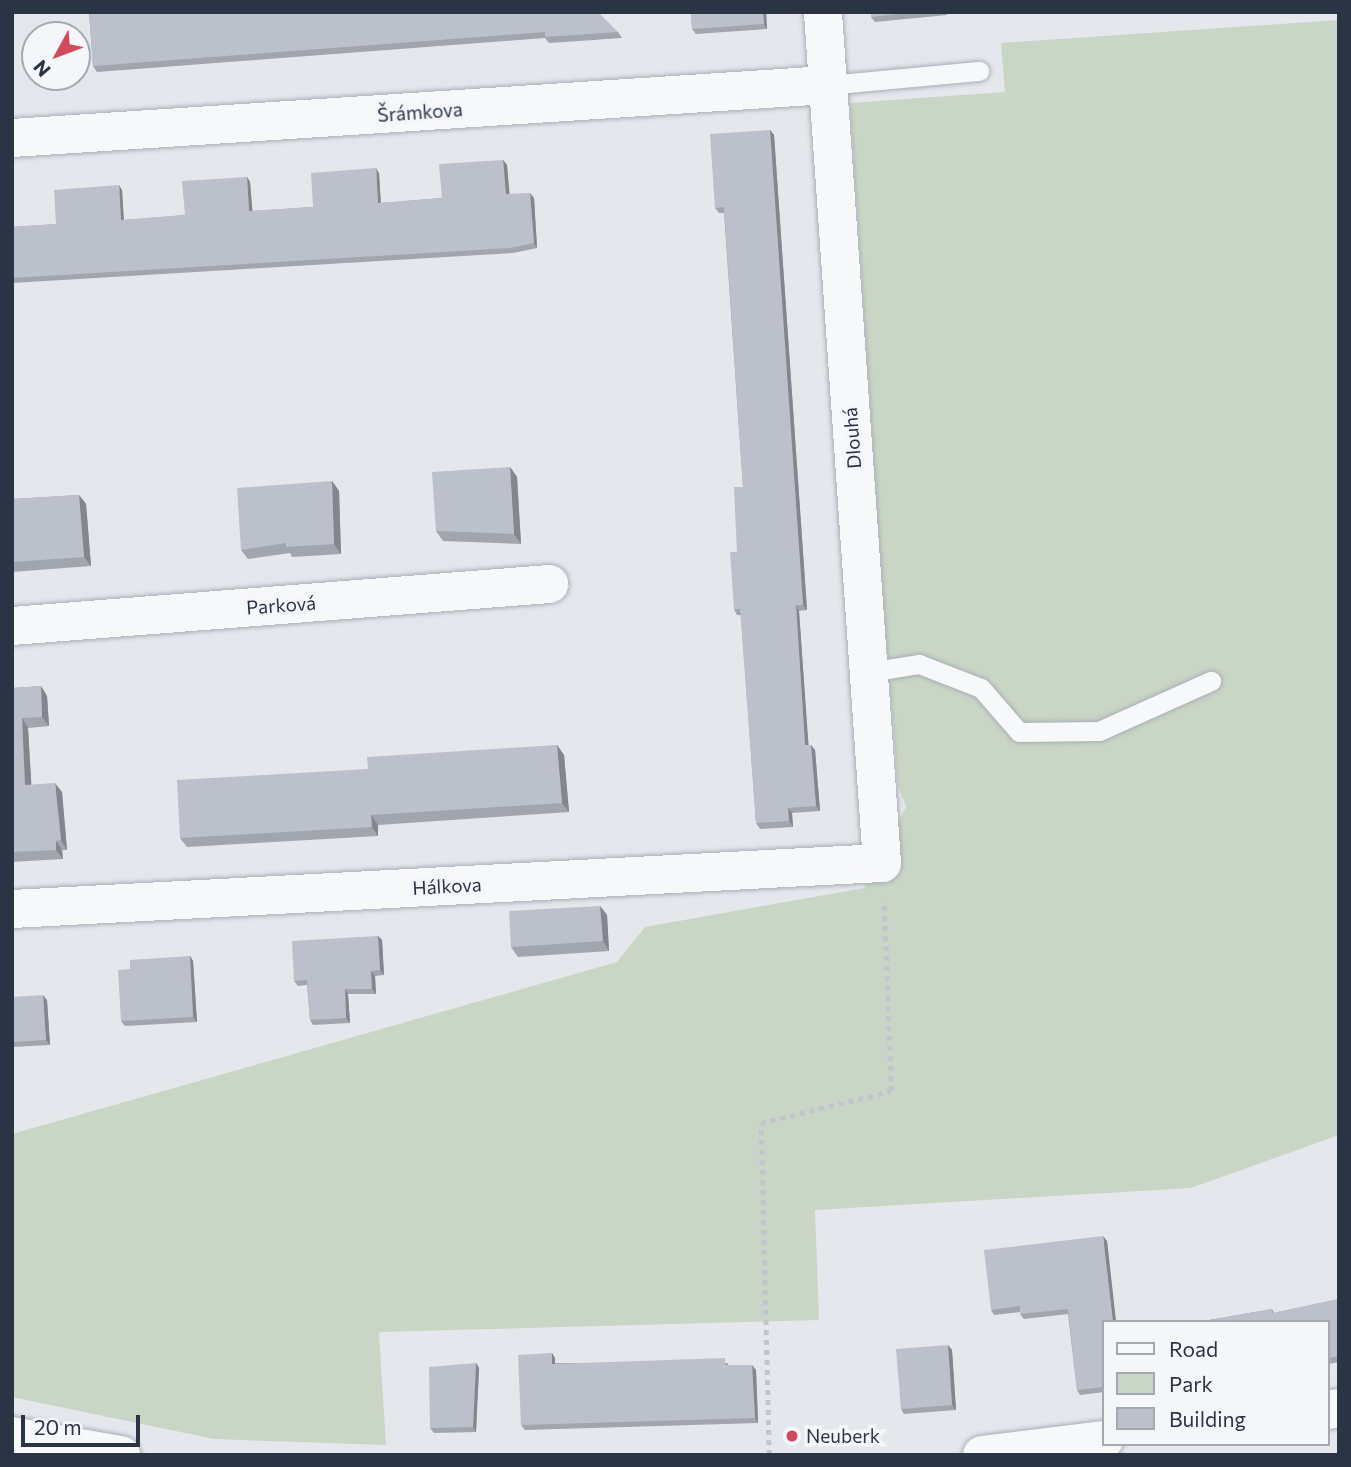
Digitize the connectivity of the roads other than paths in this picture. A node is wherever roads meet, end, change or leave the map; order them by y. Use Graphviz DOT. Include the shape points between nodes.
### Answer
graph roads {
  1 [pos="823,12"];
  2 [pos="979,71"];
  3 [pos="827,85"];
  4 [pos="12,138"];
  5 [pos="549,584"];
  6 [pos="12,626"];
  7 [pos="869,672"];
  8 [pos="1211,681"];
  9 [pos="882,863"];
  10 [pos="12,909"];
  11 [pos="12,1436"];
  12 [pos="1102,1440"];
  13 [pos="121,1455"];
  14 [pos="982,1455"];
  1 -- 3 [label="street, Dlouhá"];
  2 -- 3 [label="lane"];
  3 -- 4 [label="street, Šrámkova"];
  3 -- 7 [label="street, Dlouhá"];
  5 -- 6 [label="street, Parková"];
  7 -- 8 [label="lane" via="919,664 981,688 1020,732 1099,731"];
  7 -- 9 [label="street, Dlouhá"];
  9 -- 10 [label="street, Hálkova"];
  11 -- 13 [label="street"];
  12 -- 14 [label="street"];
}
